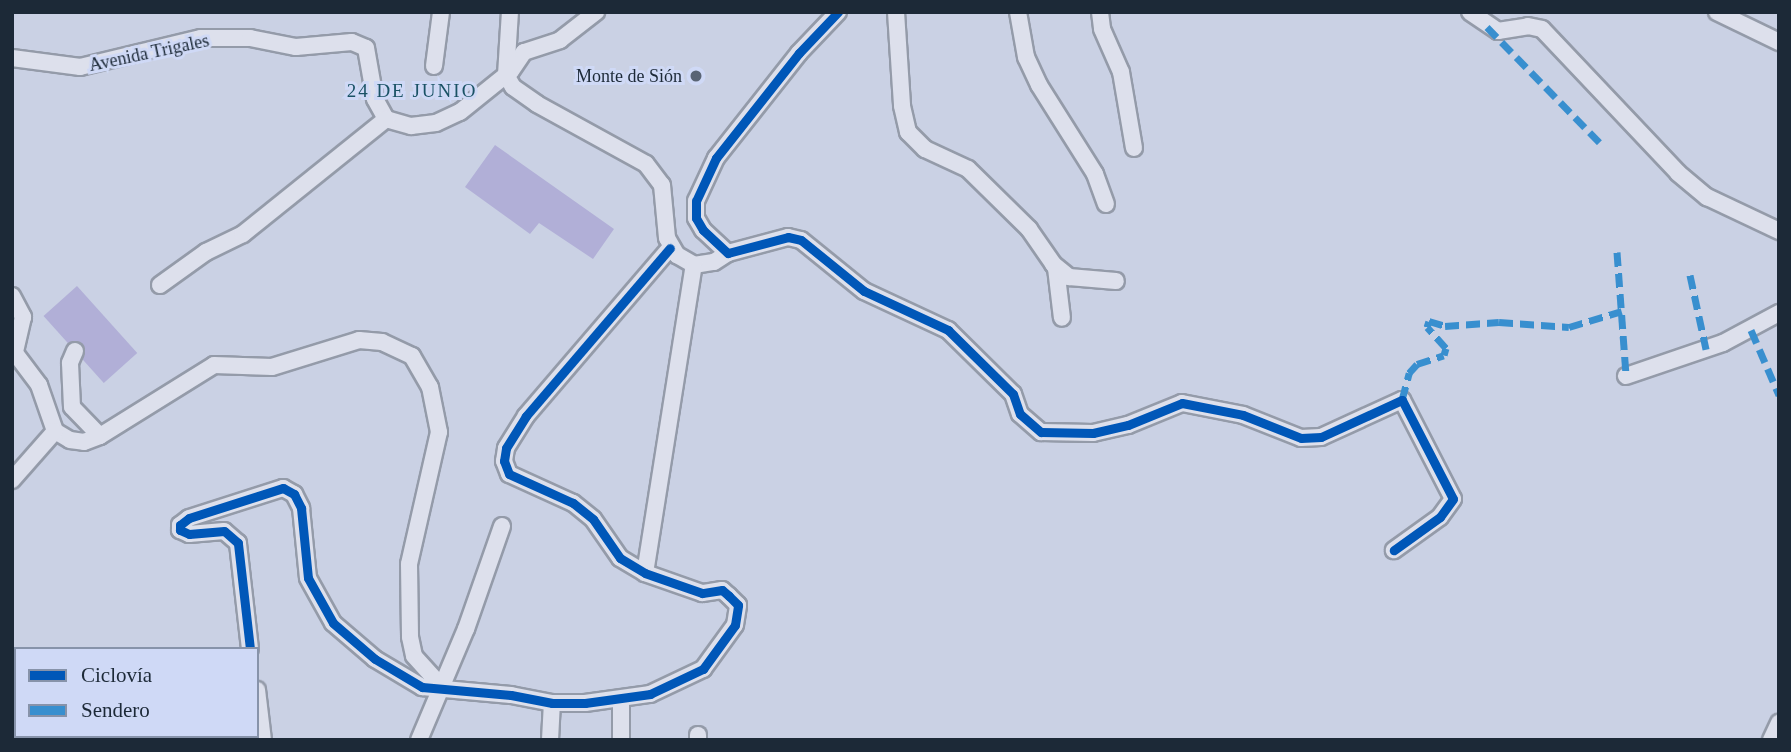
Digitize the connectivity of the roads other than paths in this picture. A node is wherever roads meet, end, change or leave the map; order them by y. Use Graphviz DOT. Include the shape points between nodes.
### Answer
graph roads {
  1 [pos="441,12"];
  2 [pos="510,12"];
  3 [pos="596,12"];
  4 [pos="838,12"];
  5 [pos="1018,12"];
  6 [pos="1100,12"];
  7 [pos="1470,12"];
  8 [pos="1717,12"];
  9 [pos="899,14"];
  10 [pos="1779,41"];
  11 [pos="12,58"];
  12 [pos="434,66"];
  13 [pos="506,75"];
  14 [pos="386,119"];
  15 [pos="1134,148"];
  16 [pos="1106,204"];
  17 [pos="1779,231"];
  18 [pos="670,248"];
  19 [pos="728,253"];
  20 [pos="1053,264"];
  21 [pos="694,265"];
  22 [pos="1115,281"];
  23 [pos="160,285"];
  24 [pos="12,296"];
  25 [pos="1779,313"];
  26 [pos="1062,318"];
  27 [pos="75,351"];
  28 [pos="1626,376"];
  29 [pos="55,431"];
  30 [pos="100,436"];
  31 [pos="12,480"];
  32 [pos="502,526"];
  33 [pos="1394,551"];
  34 [pos="645,573"];
  35 [pos="250,647"];
  36 [pos="443,688"];
  37 [pos="621,699"];
  38 [pos="552,704"];
  39 [pos="259,707"];
  40 [pos="1779,723"];
  41 [pos="263,740"];
  42 [pos="419,740"];
  43 [pos="550,740"];
  44 [pos="621,740"];
  45 [pos="1772,740"];
  1 -- 12 [label="street"];
  2 -- 13 [label="street"];
  3 -- 13 [label="street" via="560,40 524,52"];
  4 -- 19 [label="street" via="732,134 705,181 696,201 696,218"];
  5 -- 16 [label="street" via="1027,57 1039,85 1095,174"];
  6 -- 15 [label="street" via="1102,29 1121,72"];
  7 -- 17 [label="street" via="1498,31 1528,26 1542,29 1678,173 1707,197"];
  8 -- 10 [label="street"];
  9 -- 20 [label="street" via="902,106 908,132 925,149 979,179 1015,213"];
  11 -- 14 [label="street, Avenida Trigales" via="80,67 201,38 250,38 296,47 352,42 366,48 375,99"];
  13 -- 14 [label="street" via="468,106 436,123 411,126"];
  13 -- 18 [label="street" via="513,87 537,104 646,164 662,185"];
  14 -- 23 [label="street" via="243,234 206,252"];
  18 -- 21 [label="street"];
  18 -- 34 [label="street" via="526,415 506,448 504,461 509,474 573,503 593,519 620,558"];
  19 -- 21 [label="street" via="714,262"];
  19 -- 33 [label="street" via="788,237 801,240 864,291 948,330 1013,394 1020,414 1041,432 1093,433 1128,425 1182,403 1243,415 1301,438 1321,437 1402,400 1453,499 1440,517"];
  20 -- 22 [label="street" via="1069,277"];
  20 -- 26 [label="street"];
  21 -- 34 [label="street"];
  24 -- 29 [label="street" via="23,317 15,353 39,385"];
  25 -- 28 [label="street" via="1723,343"];
  27 -- 30 [label="street" via="72,407"];
  29 -- 30 [label="street" via="83,442"];
  29 -- 31 [label="street"];
  30 -- 36 [label="street" via="214,365 272,367 359,340 382,342 412,356 430,387 439,432 409,564 410,637 415,656"];
  32 -- 36 [label="street"];
  34 -- 37 [label="street" via="702,593 722,590 738,605 737,614 730,637 703,669 650,694"];
  35 -- 36 [label="street" via="238,543 224,531 189,534 180,525 189,517 282,488 294,494 301,508 308,578 333,623 398,676 422,687"];
  36 -- 38 [label="street"];
  36 -- 42 [label="street"];
  37 -- 38 [label="street"];
  37 -- 44 [label="street"];
  38 -- 43 [label="street"];
  39 -- 41 [label="street"];
  40 -- 45 [label="street"];
}
